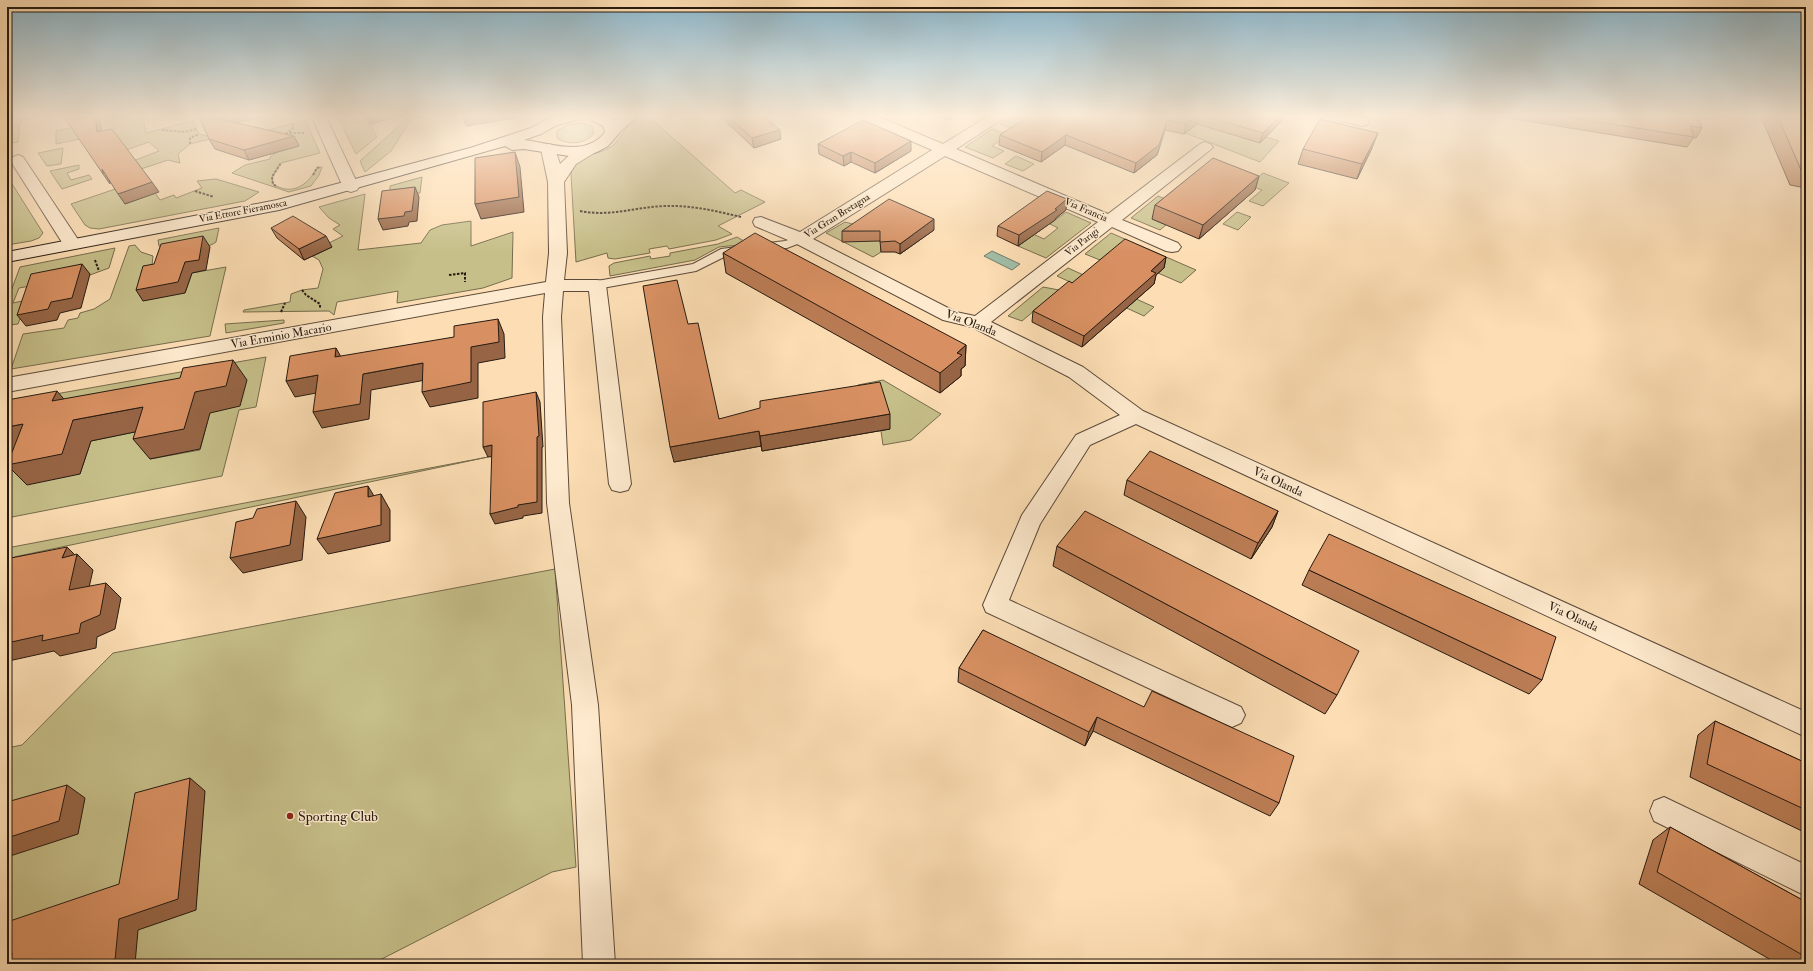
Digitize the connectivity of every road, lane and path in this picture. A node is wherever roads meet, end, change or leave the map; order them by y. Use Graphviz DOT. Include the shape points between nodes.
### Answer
graph roads {
  1 [pos="19,162"];
  2 [pos="340,162"];
  3 [pos="435,162"];
  4 [pos="550,162"];
  5 [pos="568,162"];
  6 [pos="923,162"];
  7 [pos="975,162"];
  8 [pos="1185,162"];
  9 [pos="556,182"];
  10 [pos="351,186"];
  11 [pos="557,207"];
  12 [pos="1111,220"];
  13 [pos="761,222"];
  14 [pos="801,239"];
  15 [pos="72,244"];
  16 [pos="1172,247"];
  17 [pos="7,257"];
  18 [pos="96,257"];
  19 [pos="99,271"];
  20 [pos="449,275"];
  21 [pos="597,284"];
  22 [pos="465,285"];
  23 [pos="556,286"];
  24 [pos="302,290"];
  25 [pos="284,303"];
  26 [pos="320,311"];
  27 [pos="281,312"];
  28 [pos="978,323"];
  29 [pos="7,385"];
  30 [pos="1136,416"];
  31 [pos="620,484"];
  32 [pos="1232,715"];
  33 [pos="1806,725"];
  34 [pos="1664,811"];
  35 [pos="1806,881"];
  36 [pos="599,964"];
  1 -- 15 [label="street"];
  2 -- 10 [label="street"];
  3 -- 10 [label="street, Via Ettore Fieramosca"];
  4 -- 9 [label="street"];
  5 -- 9 [label="street"];
  6 -- 14 [label="street, Via Gran Bretagna"];
  7 -- 12 [label="street, Via Francia"];
  8 -- 12 [label="street, Via Parigi"];
  9 -- 11 [label="street"];
  10 -- 15 [label="street, Via Ettore Fieramosca" via="279,205"];
  11 -- 13 [label="path" via="612,214 664,206 685,207 708,209"];
  11 -- 23 [label="street"];
  12 -- 16 [label="street, Via Francia"];
  12 -- 28 [label="street, Via Parigi"];
  13 -- 14 [label="street, Via Olanda"];
  14 -- 21 [label="lane" via="787,244 725,252 696,267"];
  14 -- 28 [label="street, Via Olanda" via="950,316"];
  15 -- 17 [label="street, Via Ettore Fieramosca"];
  18 -- 19 [label="path"];
  20 -- 22 [label="path" via="465,273"];
  21 -- 23 [label="street, Via Erminio Macario"];
  21 -- 31 [label="street"];
  23 -- 29 [label="street, Via Erminio Macario"];
  23 -- 36 [label="street" via="552,318 558,503 585,705"];
  24 -- 26 [label="path" via="320,304"];
  25 -- 27 [label="path"];
  28 -- 30 [label="street, Via Olanda" via="1076,372"];
  30 -- 32 [label="street" via="1083,440 1030,521 995,605"];
  30 -- 33 [label="street, Via Olanda"];
  34 -- 35 [label="street"];
}
